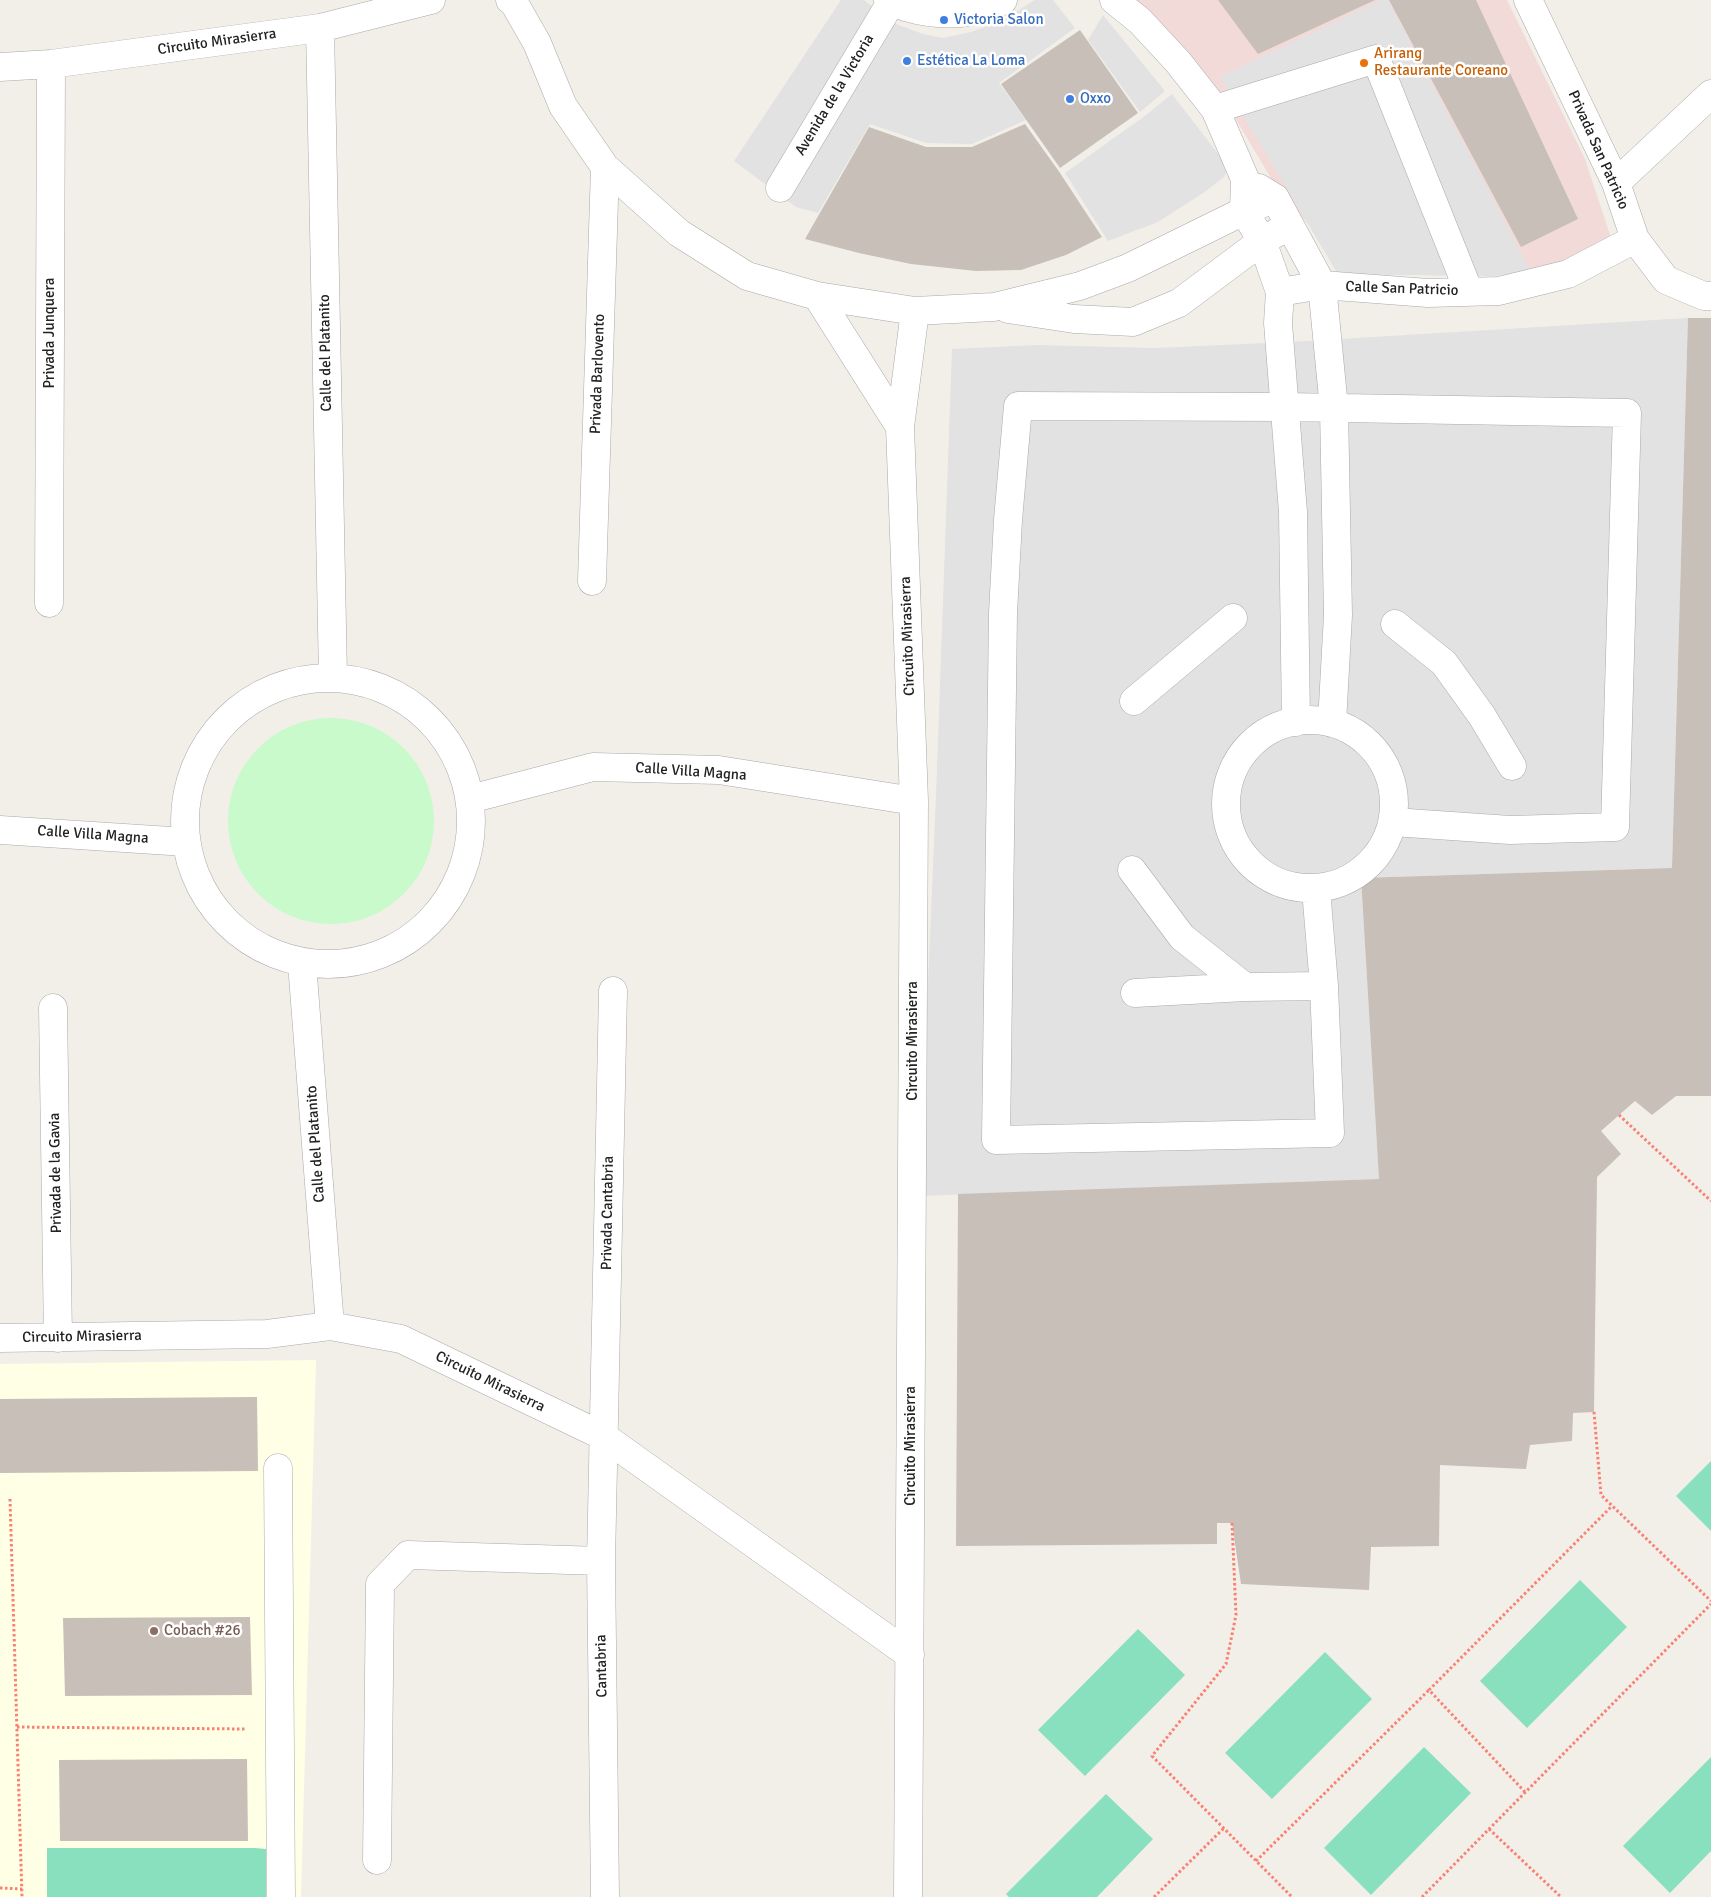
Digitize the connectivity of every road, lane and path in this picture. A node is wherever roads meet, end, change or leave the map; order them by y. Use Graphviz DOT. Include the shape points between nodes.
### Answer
graph roads {
  1 [pos="431,0"];
  2 [pos="510,0"];
  3 [pos="1003,0"];
  4 [pos="1114,0"];
  5 [pos="1528,0"];
  6 [pos="889,1"];
  7 [pos="320,28"];
  8 [pos="51,64"];
  9 [pos="0,67"];
  10 [pos="1711,94"];
  11 [pos="1215,109"];
  12 [pos="605,167"];
  13 [pos="1245,179"];
  14 [pos="1616,183"];
  15 [pos="780,188"];
  16 [pos="1275,198"];
  17 [pos="1244,211"];
  18 [pos="1290,225"];
  19 [pos="1635,239"];
  20 [pos="1262,241"];
  21 [pos="1322,285"];
  22 [pos="1280,292"];
  23 [pos="1469,292"];
  24 [pos="816,296"];
  25 [pos="1711,296"];
  26 [pos="994,307"];
  27 [pos="914,311"];
  28 [pos="1285,407"];
  29 [pos="1334,408"];
  30 [pos="900,427"];
  31 [pos="592,581"];
  32 [pos="49,602"];
  33 [pos="1233,618"];
  34 [pos="1395,624"];
  35 [pos="333,678"];
  36 [pos="1134,702"];
  37 [pos="1296,722"];
  38 [pos="1332,723"];
  39 [pos="1512,766"];
  40 [pos="470,799"];
  41 [pos="914,801"];
  42 [pos="1393,822"];
  43 [pos="0,830"];
  44 [pos="186,842"];
  45 [pos="1132,870"];
  46 [pos="1316,889"];
  47 [pos="302,963"];
  48 [pos="1324,986"];
  49 [pos="1245,987"];
  50 [pos="613,991"];
  51 [pos="1135,993"];
  52 [pos="53,1008"];
  53 [pos="1619,1115"];
  54 [pos="1711,1201"];
  55 [pos="330,1326"];
  56 [pos="0,1338"];
  57 [pos="58,1338"];
  58 [pos="1594,1412"];
  59 [pos="603,1436"];
  60 [pos="278,1468"];
  61 [pos="10,1499"];
  62 [pos="1612,1506"];
  63 [pos="1232,1523"];
  64 [pos="601,1561"];
  65 [pos="1711,1602"];
  66 [pos="910,1655"];
  67 [pos="1429,1690"];
  68 [pos="17,1727"];
  69 [pos="246,1729"];
  70 [pos="1526,1792"];
  71 [pos="1224,1828"];
  72 [pos="1489,1830"];
  73 [pos="377,1860"];
  74 [pos="1256,1861"];
  75 [pos="0,1888"];
  76 [pos="22,1889"];
  77 [pos="22,1897"];
  78 [pos="281,1897"];
  79 [pos="605,1897"];
  80 [pos="908,1897"];
  81 [pos="1154,1897"];
  82 [pos="1292,1897"];
  83 [pos="1422,1897"];
  84 [pos="1561,1897"];
  1 -- 7 [label="street, Circuito Mirasierra"];
  2 -- 12 [label="street" via="513,0 537,43 563,106"];
  3 -- 6 [label="street" via="963,13 926,13"];
  4 -- 11 [label="street" via="1140,21 1178,62"];
  5 -- 14 [label="street, Privada San Patricio"];
  6 -- 15 [label="street, Avenida de la Victoria"];
  7 -- 8 [label="street, Circuito Mirasierra"];
  7 -- 35 [label="street, Calle del Platanito"];
  8 -- 9 [label="street, Circuito Mirasierra"];
  8 -- 32 [label="street, Privada Junquera"];
  10 -- 14 [label="street"];
  11 -- 13 [label="street"];
  11 -- 23 [label="street" via="1376,59"];
  12 -- 24 [label="street" via="679,233 747,276"];
  12 -- 31 [label="street, Privada Barlovento"];
  13 -- 16 [label="street"];
  13 -- 17 [label="street"];
  14 -- 19 [label="street, Privada San Patricio"];
  16 -- 17 [label="street"];
  16 -- 18 [label="street"];
  17 -- 20 [label="street"];
  17 -- 26 [label="street" via="1120,271 1080,286"];
  18 -- 20 [label="street"];
  18 -- 21 [label="street"];
  19 -- 23 [label="street, Calle San Patricio" via="1568,274 1499,291"];
  19 -- 25 [label="street, Privada San Patricio" via="1666,280"];
  20 -- 22 [label="street"];
  20 -- 26 [label="street" via="1179,303 1133,322 1074,319"];
  21 -- 22 [label="street, Calle San Patricio"];
  21 -- 23 [label="street, Calle San Patricio" via="1428,293"];
  21 -- 29 [label="street"];
  22 -- 28 [label="street" via="1278,324"];
  24 -- 27 [label="street"];
  24 -- 30 [label="street"];
  26 -- 27 [label="street"];
  27 -- 30 [label="street, Circuito Mirasierra"];
  28 -- 29 [label="street"];
  28 -- 37 [label="street" via="1293,512"];
  28 -- 48 [label="street" via="1018,406 1003,614 996,1140 1330,1133"];
  29 -- 38 [label="street" via="1338,615"];
  29 -- 42 [label="street" via="1627,413 1615,827 1510,830"];
  30 -- 41 [label="street, Circuito Mirasierra"];
  33 -- 36 [label="street"];
  34 -- 39 [label="street" via="1444,663 1482,716"];
  35 -- 40 [label="street" via="382,688 424,714 454,753"];
  35 -- 44 [label="street" via="291,682 253,698 220,725 197,760 186,800"];
  37 -- 38 [label="street"];
  37 -- 46 [label="street" via="1280,725 1257,738 1239,758 1228,782 1225,808 1231,834 1244,858 1265,875 1289,886"];
  38 -- 42 [label="street" via="1356,733 1375,750 1388,772 1394,796"];
  40 -- 41 [label="street, Calle Villa Magna" via="593,767 719,770"];
  40 -- 47 [label="street" via="470,845 456,889 428,925 390,952 346,964"];
  41 -- 66 [label="street, Circuito Mirasierra"];
  42 -- 46 [label="street" via="1373,861 1356,876"];
  43 -- 44 [label="street, Calle Villa Magna"];
  44 -- 47 [label="street" via="199,884 224,921 260,948"];
  45 -- 49 [label="street" via="1182,937"];
  46 -- 48 [label="street"];
  47 -- 55 [label="street, Calle del Platanito"];
  48 -- 49 [label="street"];
  49 -- 51 [label="street"];
  50 -- 59 [label="street, Privada Cantabria"];
  52 -- 57 [label="street, Privada de la Gavia"];
  53 -- 54 [label="path"];
  55 -- 57 [label="street, Circuito Mirasierra" via="267,1334"];
  55 -- 59 [label="street, Circuito Mirasierra" via="401,1339"];
  56 -- 57 [label="street, Circuito Mirasierra"];
  58 -- 62 [label="path" via="1601,1495"];
  59 -- 64 [label="street, Cantabria"];
  59 -- 66 [label="street, Circuito Mirasierra"];
  60 -- 78 [label="street"];
  61 -- 68 [label="path"];
  62 -- 65 [label="path"];
  62 -- 67 [label="path"];
  63 -- 71 [label="path" via="1236,1615 1226,1664 1152,1756"];
  64 -- 73 [label="street" via="408,1555 380,1584"];
  64 -- 79 [label="street, Cantabria"];
  65 -- 70 [label="path"];
  66 -- 80 [label="street, Circuito Mirasierra"];
  67 -- 70 [label="path"];
  67 -- 74 [label="path"];
  68 -- 69 [label="path"];
  68 -- 76 [label="path"];
  70 -- 72 [label="path"];
  71 -- 74 [label="path"];
  71 -- 81 [label="path"];
  72 -- 83 [label="path"];
  72 -- 84 [label="path"];
  74 -- 82 [label="path"];
  75 -- 76 [label="path"];
  76 -- 77 [label="path"];
}
